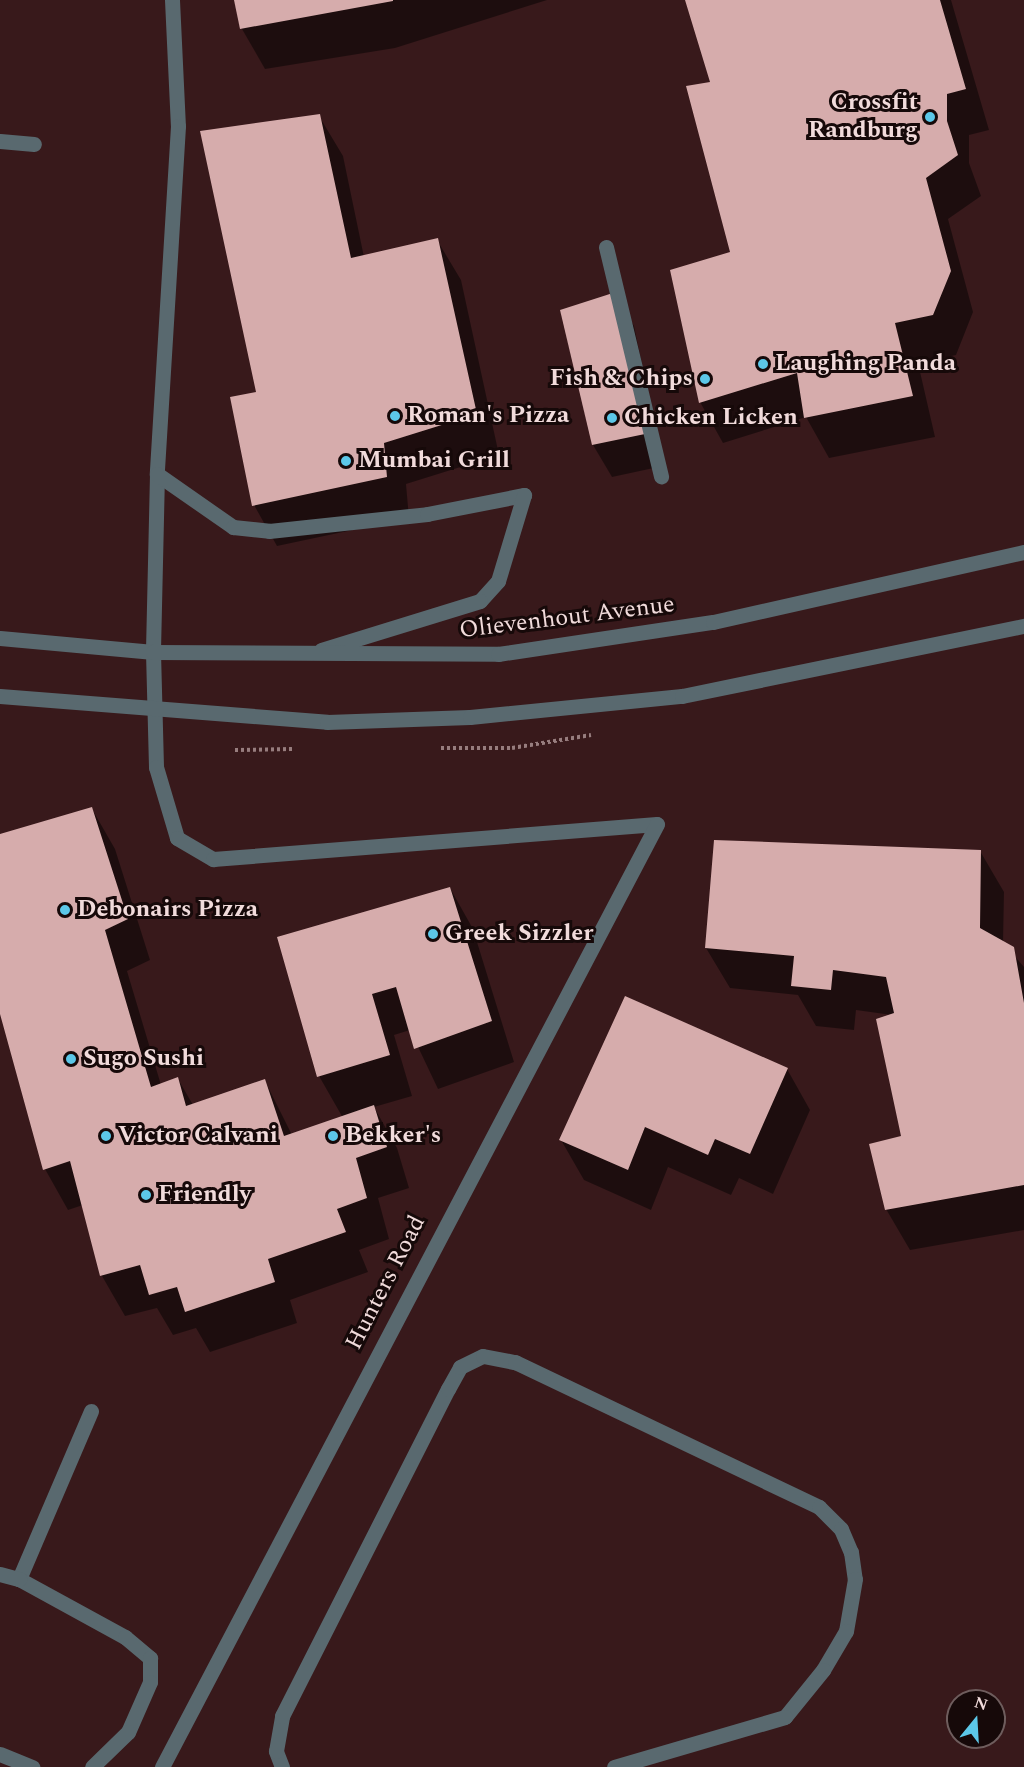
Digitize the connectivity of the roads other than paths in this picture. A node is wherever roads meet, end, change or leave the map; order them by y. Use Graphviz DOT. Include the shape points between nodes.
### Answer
graph roads {
  1 [pos="172,0"];
  2 [pos="0,141"];
  3 [pos="34,144"];
  4 [pos="606,247"];
  5 [pos="157,474"];
  6 [pos="661,476"];
  7 [pos="1024,552"];
  8 [pos="1024,626"];
  9 [pos="0,638"];
  10 [pos="153,652"];
  11 [pos="301,656"];
  12 [pos="0,696"];
  13 [pos="155,712"];
  14 [pos="91,1411"];
  15 [pos="0,1574"];
  16 [pos="18,1579"];
  17 [pos="0,1754"];
  18 [pos="32,1767"];
  19 [pos="92,1767"];
  20 [pos="162,1767"];
  21 [pos="282,1767"];
  22 [pos="614,1767"];
  1 -- 5 [label="street" via="178,126"];
  2 -- 3 [label="street"];
  4 -- 6 [label="street"];
  5 -- 10 [label="street"];
  5 -- 11 [label="street" via="233,527 269,531 427,514 524,495 506,561 480,601"];
  7 -- 11 [label="street, Olievenhout Avenue" via="713,622 498,654"];
  8 -- 13 [label="street" via="682,696 529,711 327,722"];
  9 -- 10 [label="street, Olievenhout Avenue"];
  10 -- 11 [label="street, Olievenhout Avenue"];
  10 -- 13 [label="street"];
  12 -- 13 [label="street"];
  13 -- 20 [label="street, Hunters Road" via="162,804 177,838 213,860 657,824"];
  14 -- 16 [label="street"];
  15 -- 16 [label="street"];
  16 -- 19 [label="street" via="132,1641 150,1658 150,1682 128,1732"];
  17 -- 18 [label="street"];
  21 -- 22 [label="street" via="276,1742 282,1716 460,1367 483,1356 514,1362 819,1507 841,1529 851,1552 855,1579 846,1631 823,1671 785,1717"];
}
